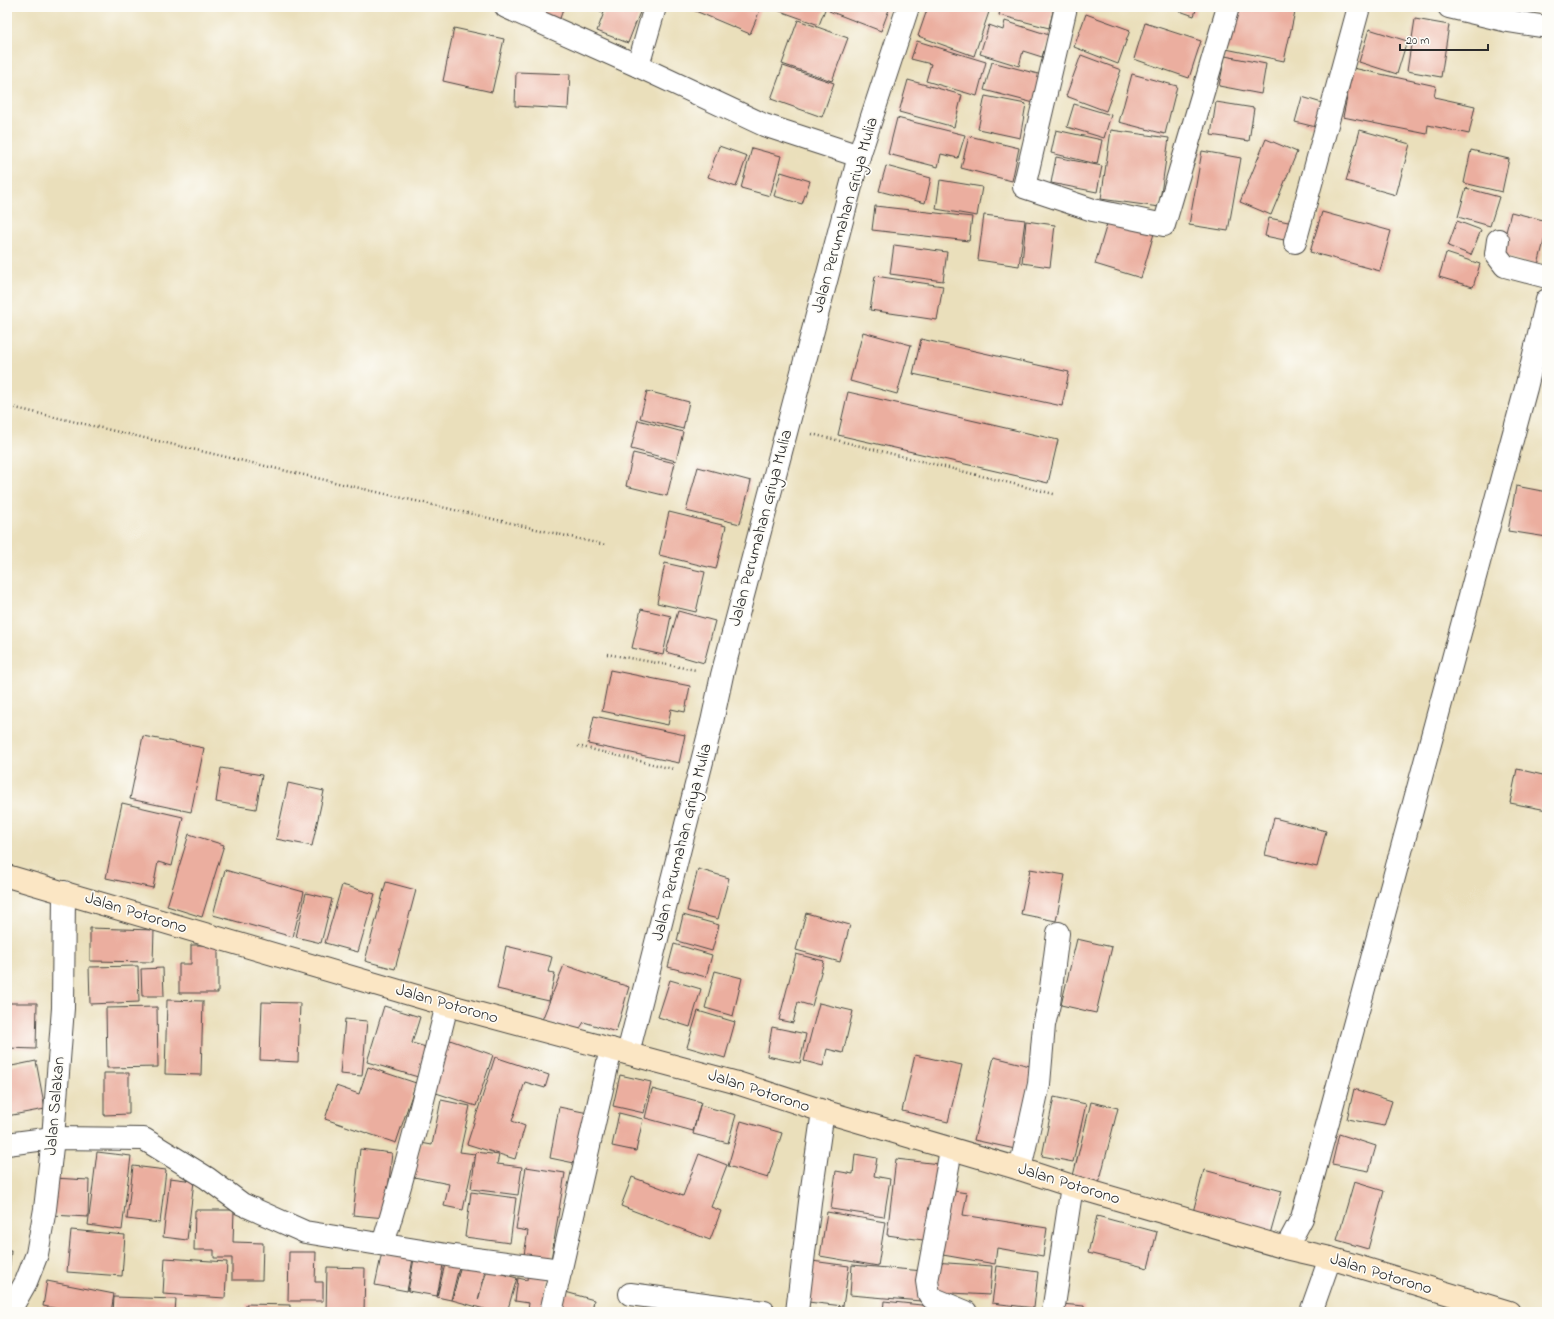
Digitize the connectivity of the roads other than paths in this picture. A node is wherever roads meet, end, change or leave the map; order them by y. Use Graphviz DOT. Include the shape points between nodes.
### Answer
graph roads {
  1 [pos="506,7"];
  2 [pos="654,7"];
  3 [pos="908,7"];
  4 [pos="1066,7"];
  5 [pos="1228,7"];
  6 [pos="1359,7"];
  7 [pos="1449,7"];
  8 [pos="1547,27"];
  9 [pos="638,66"];
  10 [pos="859,156"];
  11 [pos="1498,240"];
  12 [pos="1295,242"];
  13 [pos="1547,277"];
  14 [pos="1547,300"];
  15 [pos="7,876"];
  16 [pos="64,892"];
  17 [pos="1058,933"];
  18 [pos="447,1005"];
  19 [pos="620,1051"];
  20 [pos="822,1112"];
  21 [pos="53,1138"];
  22 [pos="7,1144"];
  23 [pos="951,1150"];
  24 [pos="1020,1169"];
  25 [pos="1072,1186"];
  26 [pos="383,1244"];
  27 [pos="1286,1248"];
  28 [pos="1330,1258"];
  29 [pos="561,1270"];
  30 [pos="630,1294"];
  31 [pos="9,1312"];
  32 [pos="551,1312"];
  33 [pos="764,1312"];
  34 [pos="797,1312"];
  35 [pos="966,1312"];
  36 [pos="1053,1312"];
  37 [pos="1310,1312"];
  38 [pos="1509,1312"];
  1 -- 9 [label="street"];
  2 -- 9 [label="street"];
  3 -- 10 [label="street, Jalan Perumahan Griya Mulia"];
  4 -- 5 [label="street" via="1024,187 1093,210 1164,225"];
  6 -- 12 [label="street"];
  7 -- 8 [label="street"];
  9 -- 10 [label="street" via="764,125"];
  10 -- 19 [label="street, Jalan Perumahan Griya Mulia" via="722,675 699,776"];
  11 -- 13 [label="street" via="1496,254 1505,266"];
  14 -- 27 [label="street" via="1524,396 1302,1218"];
  15 -- 16 [label="street, Jalan Potorono"];
  16 -- 18 [label="street, Jalan Potorono"];
  16 -- 21 [label="street, Jalan Salakan" via="63,1008"];
  17 -- 24 [label="street" via="1044,1024 1039,1084"];
  18 -- 19 [label="street, Jalan Potorono"];
  18 -- 26 [label="street"];
  19 -- 20 [label="street, Jalan Potorono" via="734,1082"];
  19 -- 29 [label="street, Jalan Perumahan Griya Mulia"];
  20 -- 23 [label="street, Jalan Potorono"];
  20 -- 34 [label="street"];
  21 -- 22 [label="street"];
  21 -- 26 [label="street" via="144,1139 208,1178 242,1204 305,1232"];
  21 -- 31 [label="street, Jalan Salakan" via="37,1254"];
  23 -- 24 [label="street, Jalan Potorono"];
  23 -- 35 [label="street" via="927,1281 932,1298"];
  24 -- 25 [label="street, Jalan Potorono"];
  25 -- 27 [label="street, Jalan Potorono"];
  25 -- 36 [label="street"];
  26 -- 29 [label="street"];
  27 -- 28 [label="street, Jalan Potorono"];
  28 -- 37 [label="street"];
  28 -- 38 [label="street, Jalan Potorono"];
  29 -- 32 [label="street, Jalan Perumahan Griya Mulia"];
  30 -- 33 [label="street"];
}
